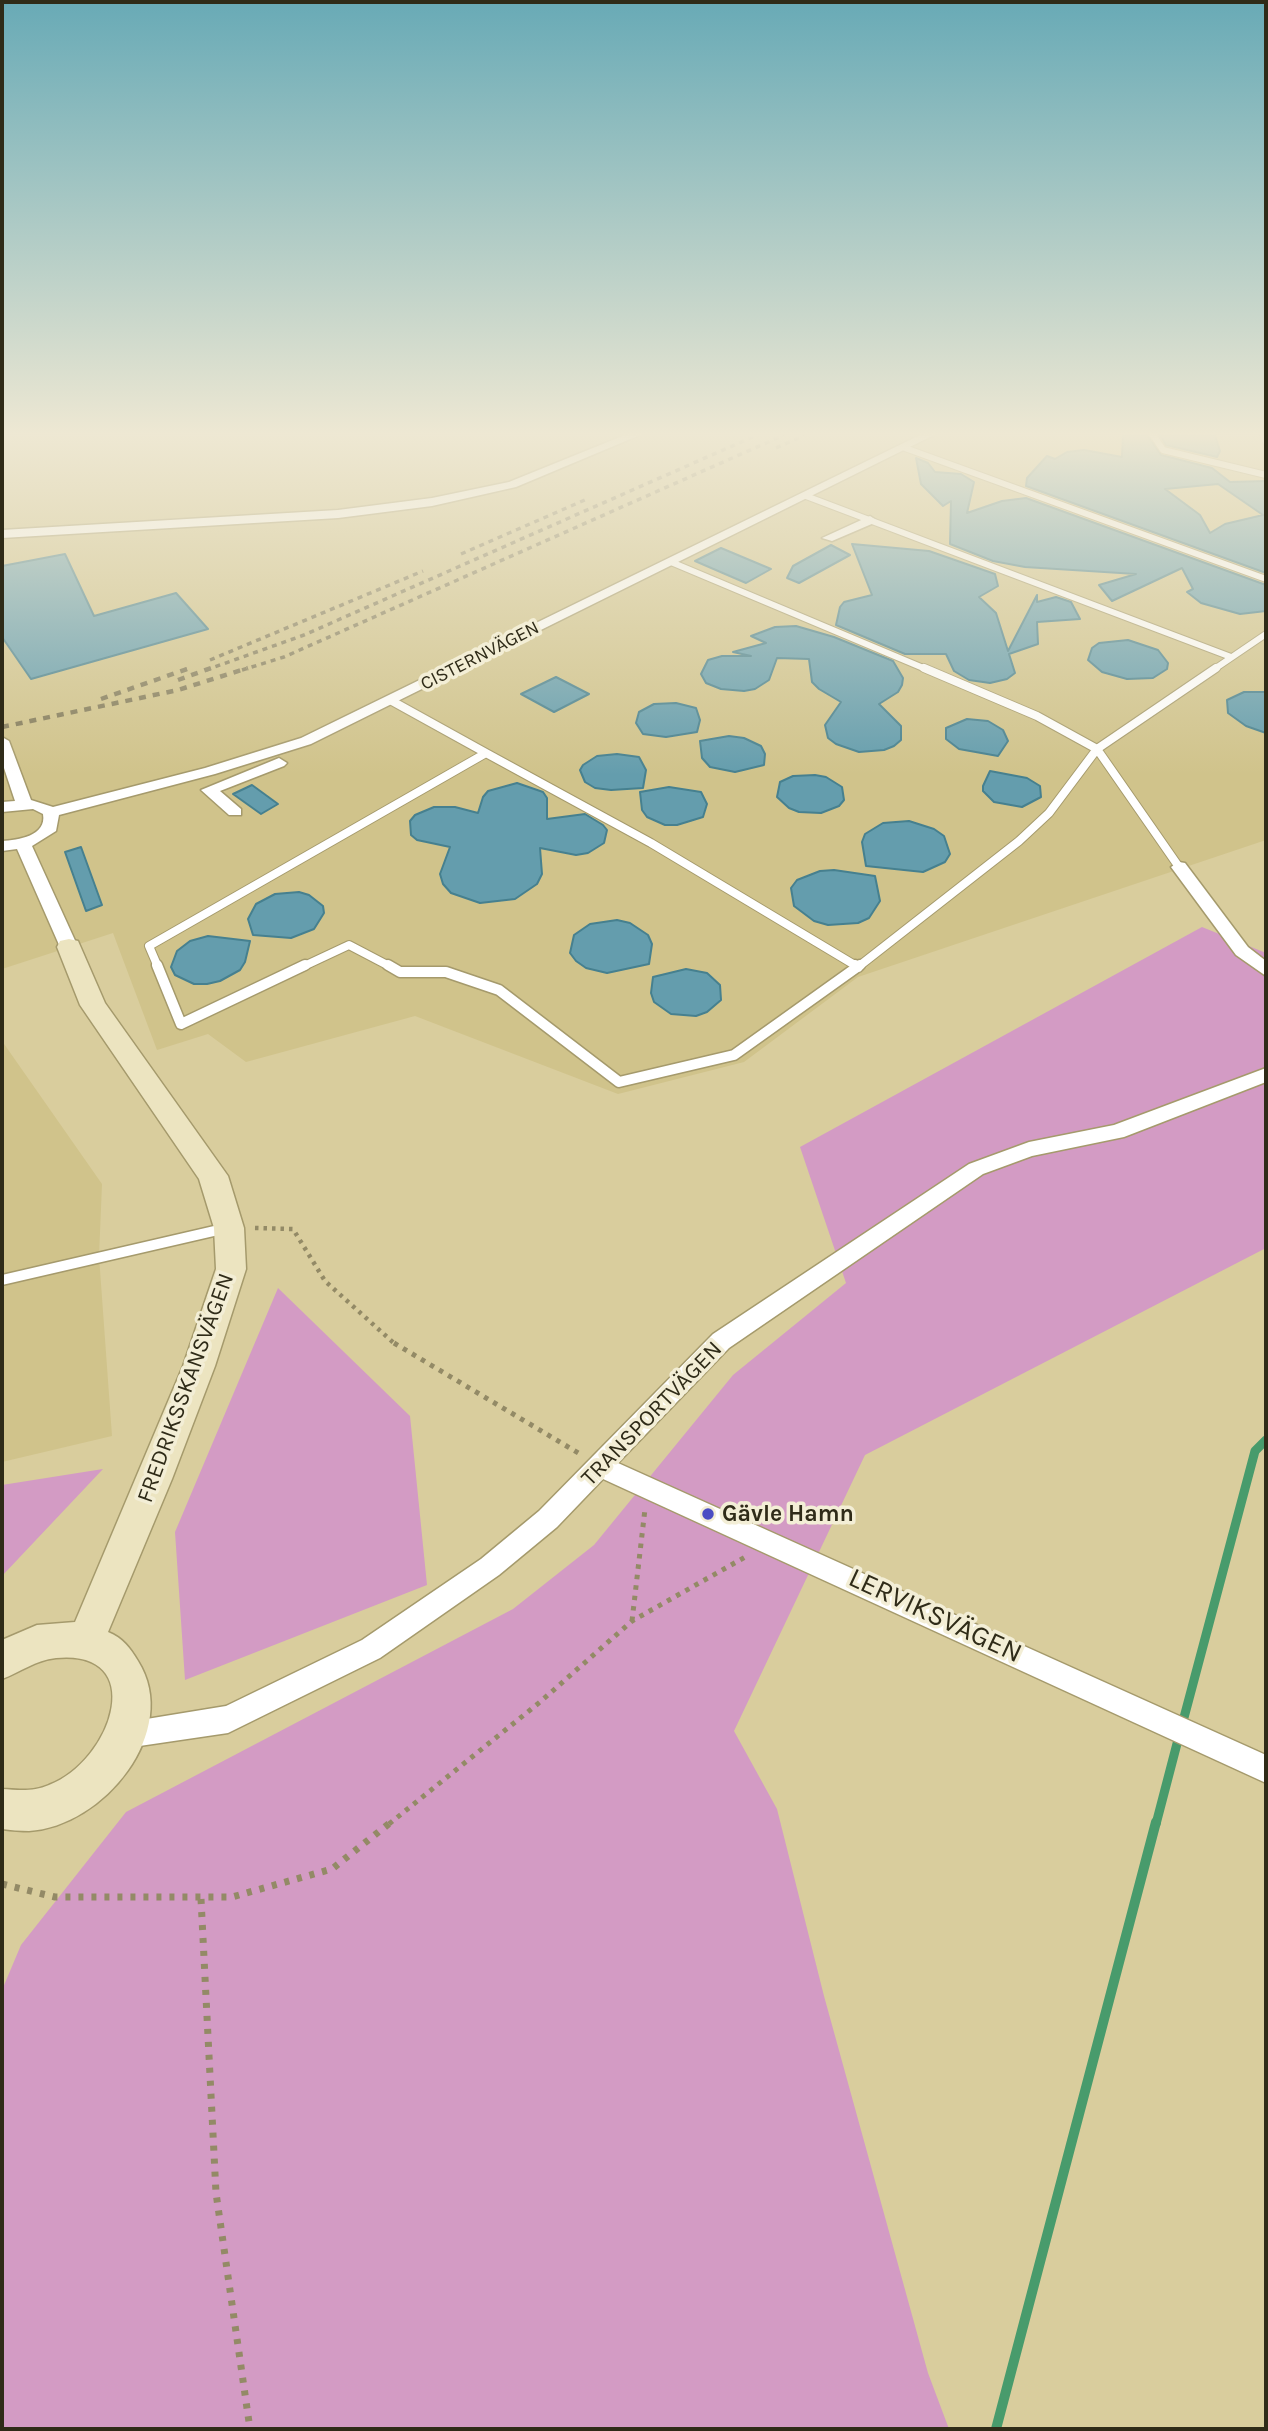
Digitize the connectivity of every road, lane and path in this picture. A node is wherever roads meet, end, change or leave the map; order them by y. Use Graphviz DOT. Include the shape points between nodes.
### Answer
graph roads {
  1 [pos="699,548"];
  2 [pos="945,548"];
  3 [pos="1182,548"];
  4 [pos="671,562"];
  5 [pos="1266,579"];
  6 [pos="1266,634"];
  7 [pos="1231,657"];
  8 [pos="392,701"];
  9 [pos="310,739"];
  10 [pos="2,741"];
  11 [pos="1097,749"];
  12 [pos="486,753"];
  13 [pos="24,803"];
  14 [pos="2,807"];
  15 [pos="51,811"];
  16 [pos="235,812"];
  17 [pos="23,844"];
  18 [pos="2,846"];
  19 [pos="1179,867"];
  20 [pos="69,947"];
  21 [pos="858,967"];
  22 [pos="1266,971"];
  23 [pos="1266,1075"];
  24 [pos="229,1228"];
  25 [pos="2,1280"];
  26 [pos="601,1467"];
  27 [pos="647,1488"];
  28 [pos="772,1542"];
  29 [pos="632,1621"];
  30 [pos="86,1640"];
  31 [pos="2,1661"];
  32 [pos="126,1734"];
  33 [pos="1266,1769"];
  34 [pos="2,1810"];
  35 [pos="2,1884"];
  36 [pos="201,1899"];
  37 [pos="250,2429"];
  1 -- 4 [label="street, CISTERNVÄGEN"];
  2 -- 7 [label="lane"];
  3 -- 5 [label="lane"];
  4 -- 8 [label="street, CISTERNVÄGEN"];
  4 -- 11 [label="lane" via="1037,716"];
  6 -- 7 [label="lane"];
  7 -- 11 [label="lane"];
  8 -- 9 [label="street, CISTERNVÄGEN"];
  8 -- 12 [label="lane"];
  9 -- 15 [label="street, CISTERNVÄGEN" via="210,771"];
  9 -- 16 [label="street" via="309,752 209,790"];
  10 -- 13 [label="street"];
  11 -- 19 [label="lane"];
  11 -- 21 [label="lane" via="1049,813 1019,841"];
  12 -- 21 [label="lane" via="651,843"];
  12 -- 21 [label="lane" via="149,946 181,1024 349,945 400,972 446,972 499,990 619,1082 734,1055"];
  13 -- 14 [label="street"];
  13 -- 15 [label="street"];
  15 -- 17 [label="street" via="52,825"];
  17 -- 18 [label="street"];
  17 -- 20 [label="street, FREDRIKSSKANSVÄGEN"];
  19 -- 22 [label="street" via="1242,951"];
  20 -- 24 [label="main road, FREDRIKSSKANSVÄGEN" via="93,1005 213,1176"];
  23 -- 26 [label="street, TRANSPORTVÄGEN" via="1116,1132 1029,1149 976,1169 721,1341"];
  24 -- 25 [label="lane"];
  24 -- 26 [label="path" via="293,1230 325,1281 398,1346"];
  24 -- 30 [label="main road, FREDRIKSSKANSVÄGEN" via="231,1269 199,1366"];
  26 -- 27 [label="street, LERVIKSVÄGEN"];
  26 -- 32 [label="street, TRANSPORTVÄGEN" via="490,1567 371,1649 228,1719"];
  27 -- 28 [label="street, LERVIKSVÄGEN"];
  27 -- 29 [label="path"];
  28 -- 29 [label="path"];
  28 -- 33 [label="street, LERVIKSVÄGEN"];
  29 -- 36 [label="path" via="540,1702 332,1870 232,1897"];
  30 -- 31 [label="main road" via="35,1643"];
  30 -- 32 [label="main road" via="121,1665 130,1685 132,1709"];
  32 -- 34 [label="main road" via="113,1760 92,1783 66,1800 38,1810"];
  35 -- 36 [label="path" via="55,1897"];
  36 -- 37 [label="path" via="216,2193"];
}
